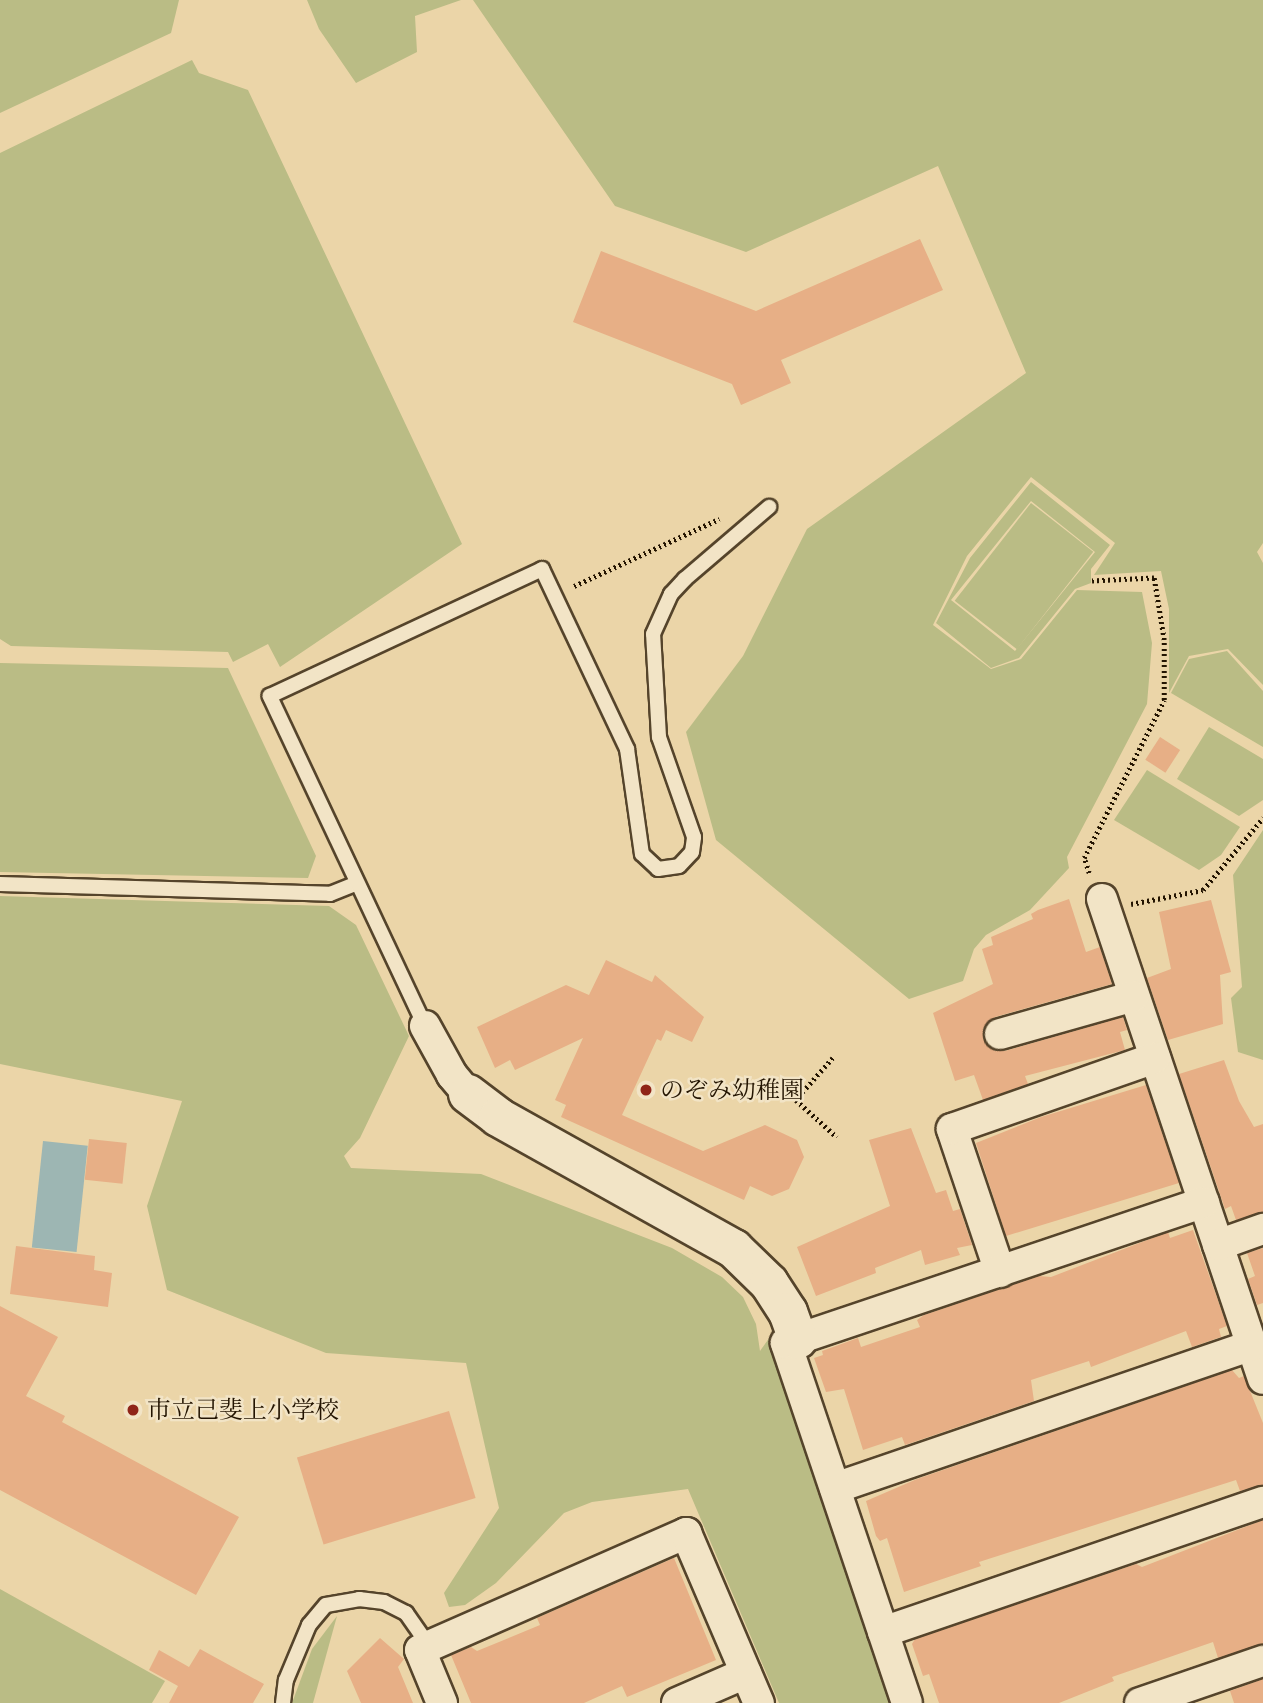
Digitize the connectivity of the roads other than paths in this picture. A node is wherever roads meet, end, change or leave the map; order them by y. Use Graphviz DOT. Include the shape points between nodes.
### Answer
graph roads {
  1 [pos="769,508"];
  2 [pos="357,883"];
  3 [pos="0,884"];
  4 [pos="1104,906"];
  5 [pos="1135,996"];
  6 [pos="425,1026"];
  7 [pos="1000,1034"];
  8 [pos="1155,1058"];
  9 [pos="468,1094"];
  10 [pos="1204,1202"];
  11 [pos="1263,1229"];
  12 [pos="1218,1245"];
  13 [pos="1000,1272"];
  14 [pos="798,1339"];
  15 [pos="1252,1345"];
  16 [pos="1263,1379"];
  17 [pos="835,1488"];
  18 [pos="1263,1502"];
  19 [pos="883,1632"];
  20 [pos="429,1646"];
  21 [pos="1263,1661"];
  22 [pos="746,1673"];
  23 [pos="283,1703"];
  24 [pos="442,1703"];
  25 [pos="677,1703"];
  26 [pos="759,1703"];
  27 [pos="907,1703"];
  28 [pos="1140,1703"];
  1 -- 2 [label="lane" via="671,594 653,634 659,737 694,837 692,852 679,866 658,869 642,854 627,749 542,569 270,696"];
  2 -- 3 [label="lane" via="330,894"];
  2 -- 6 [label="lane"];
  4 -- 5 [label="street"];
  5 -- 7 [label="street"];
  5 -- 8 [label="street"];
  6 -- 9 [label="street"];
  8 -- 10 [label="street"];
  8 -- 13 [label="street" via="952,1129"];
  9 -- 14 [label="street" via="498,1117 734,1249 769,1283 788,1312"];
  10 -- 12 [label="street"];
  10 -- 13 [label="street"];
  11 -- 12 [label="street"];
  12 -- 15 [label="street"];
  13 -- 14 [label="street"];
  14 -- 17 [label="street" via="786,1343"];
  15 -- 16 [label="street"];
  15 -- 17 [label="street"];
  17 -- 19 [label="street"];
  18 -- 19 [label="street"];
  19 -- 27 [label="street"];
  20 -- 22 [label="street" via="686,1533"];
  20 -- 23 [label="lane" via="406,1613 384,1602 359,1599 326,1605 309,1625 286,1680"];
  20 -- 24 [label="street" via="420,1650"];
  21 -- 28 [label="street"];
  22 -- 25 [label="street"];
  22 -- 26 [label="street"];
}
